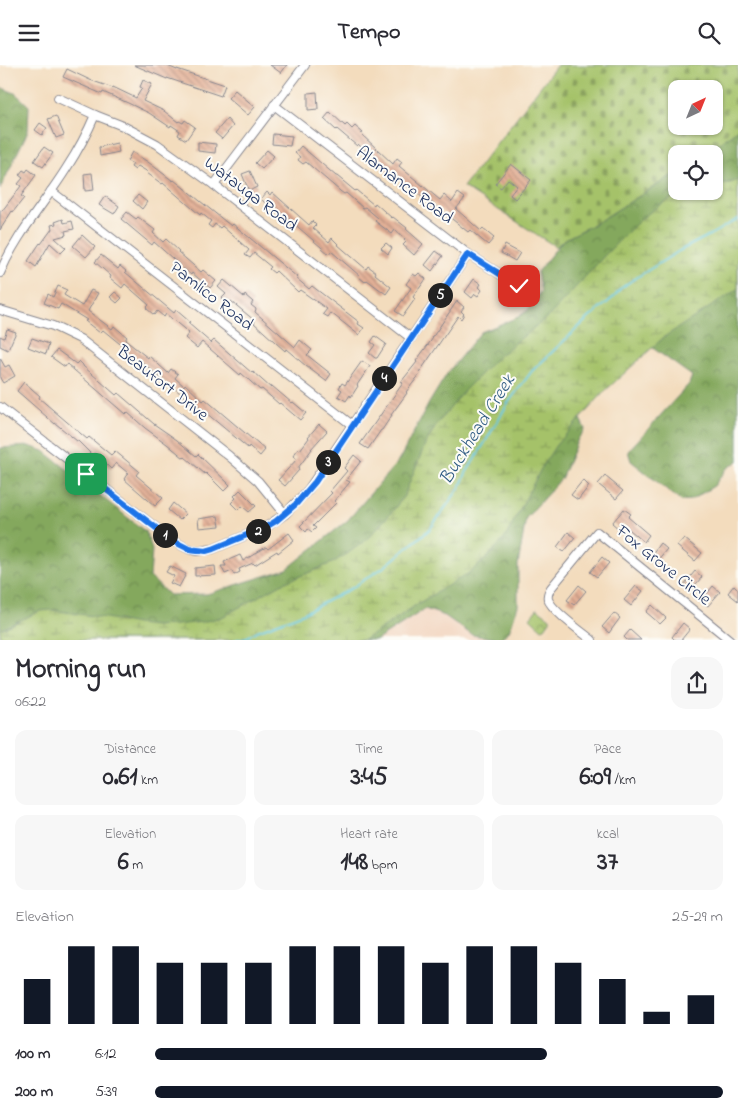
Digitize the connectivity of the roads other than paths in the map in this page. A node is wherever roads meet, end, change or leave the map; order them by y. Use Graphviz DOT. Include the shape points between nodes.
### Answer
graph roads {
  1 [pos="305,65"];
  2 [pos="58,98"];
  3 [pos="274,105"];
  4 [pos="95,115"];
  5 [pos="214,185"];
  6 [pos="51,191"];
  7 [pos="468,254"];
  8 [pos="0,273"];
  9 [pos="519,286"];
  10 [pos="0,310"];
  11 [pos="411,338"];
  12 [pos="0,407"];
  13 [pos="352,425"];
  14 [pos="285,514"];
  15 [pos="592,640"];
  16 [pos="730,640"];
  1 -- 3 [label="street"];
  2 -- 4 [label="street, Watauga Road"];
  3 -- 5 [label="street"];
  3 -- 7 [label="street, Alamance Road"];
  4 -- 5 [label="street, Watauga Road" via="157,144"];
  4 -- 6 [label="street"];
  5 -- 11 [label="street, Watauga Road"];
  6 -- 8 [label="street"];
  6 -- 13 [label="street, Pamlico Road"];
  7 -- 9 [label="street, Alamance Road"];
  7 -- 11 [label="street"];
  10 -- 14 [label="street, Beaufort Drive" via="53,326 80,339 229,455 258,481"];
  11 -- 13 [label="street"];
  12 -- 14 [label="street" via="173,541 189,549 213,549 266,527"];
  13 -- 14 [label="street" via="315,482"];
  15 -- 16 [label="street, Fox Grove Circle" via="553,608 548,594 597,532"];
}
